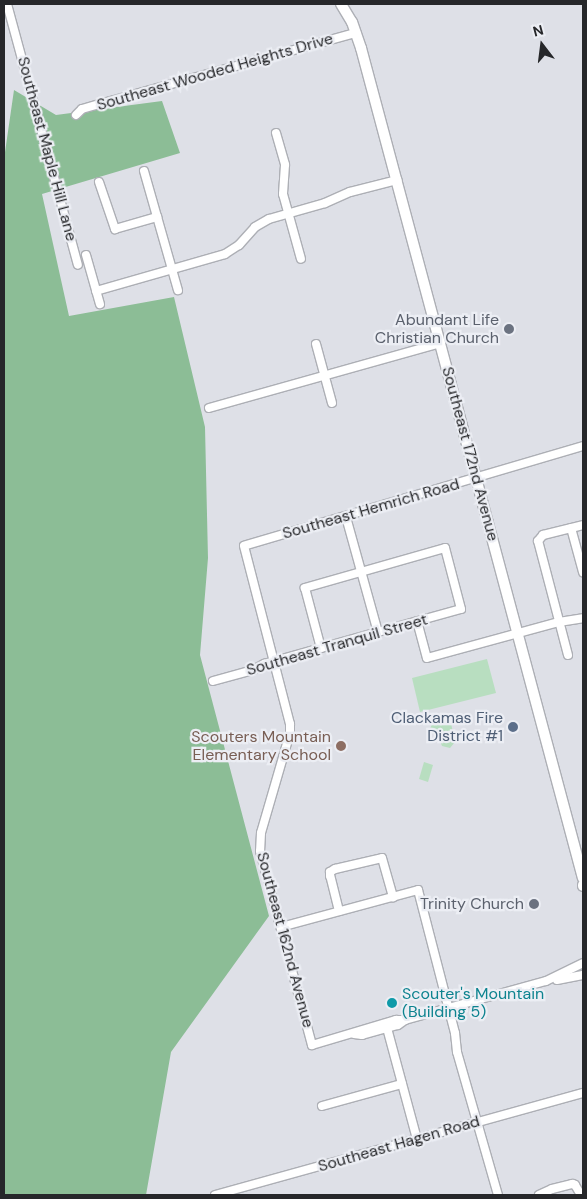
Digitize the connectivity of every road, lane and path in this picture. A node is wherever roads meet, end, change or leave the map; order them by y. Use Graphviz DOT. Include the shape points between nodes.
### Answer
graph roads {
  1 [pos="7,4"];
  2 [pos="341,4"];
  3 [pos="356,33"];
  4 [pos="76,115"];
  5 [pos="276,133"];
  6 [pos="144,171"];
  7 [pos="397,180"];
  8 [pos="99,182"];
  9 [pos="289,213"];
  10 [pos="157,217"];
  11 [pos="86,255"];
  12 [pos="301,259"];
  13 [pos="78,265"];
  14 [pos="172,269"];
  15 [pos="96,290"];
  16 [pos="178,290"];
  17 [pos="100,304"];
  18 [pos="316,344"];
  19 [pos="441,344"];
  20 [pos="324,376"];
  21 [pos="332,403"];
  22 [pos="209,408"];
  23 [pos="583,446"];
  24 [pos="477,476"];
  25 [pos="346,517"];
  26 [pos="583,525"];
  27 [pos="571,528"];
  28 [pos="244,546"];
  29 [pos="361,572"];
  30 [pos="583,572"];
  31 [pos="583,618"];
  32 [pos="417,621"];
  33 [pos="559,622"];
  34 [pos="378,632"];
  35 [pos="517,633"];
  36 [pos="321,648"];
  37 [pos="568,656"];
  38 [pos="275,661"];
  39 [pos="212,680"];
  40 [pos="583,878"];
  41 [pos="393,897"];
  42 [pos="339,911"];
  43 [pos="281,927"];
  44 [pos="583,963"];
  45 [pos="583,975"];
  46 [pos="550,980"];
  47 [pos="449,1008"];
  48 [pos="405,1020"];
  49 [pos="387,1028"];
  50 [pos="354,1034"];
  51 [pos="402,1084"];
  52 [pos="583,1093"];
  53 [pos="322,1106"];
  54 [pos="477,1122"];
  55 [pos="417,1139"];
  56 [pos="216,1195"];
  57 [pos="498,1195"];
  58 [pos="539,1195"];
  59 [pos="580,1195"];
  1 -- 13 [label="street, Southeast Maple Hill Lane"];
  2 -- 3 [label="main road, Southeast 172nd Avenue"];
  3 -- 4 [label="street, Southeast Wooded Heights Drive" via="82,109"];
  3 -- 7 [label="main road, Southeast 172nd Avenue"];
  5 -- 9 [label="street" via="285,165 283,191"];
  6 -- 10 [label="street"];
  7 -- 9 [label="street"];
  7 -- 19 [label="main road, Southeast 172nd Avenue"];
  8 -- 10 [label="street" via="114,228"];
  9 -- 12 [label="street"];
  9 -- 14 [label="street" via="260,224 225,254"];
  10 -- 14 [label="street"];
  11 -- 15 [label="street"];
  14 -- 15 [label="street"];
  14 -- 16 [label="street"];
  15 -- 17 [label="street"];
  18 -- 20 [label="street"];
  19 -- 20 [label="street"];
  19 -- 24 [label="main road, Southeast 172nd Avenue"];
  20 -- 21 [label="street"];
  20 -- 22 [label="street"];
  23 -- 24 [label="street, Southeast Hemrich Road"];
  24 -- 25 [label="street, Southeast Hemrich Road"];
  24 -- 35 [label="main road, Southeast 172nd Avenue"];
  25 -- 28 [label="street, Southeast Hemrich Road"];
  25 -- 29 [label="street"];
  26 -- 27 [label="street"];
  27 -- 30 [label="street"];
  27 -- 33 [label="street" via="543,535 538,541"];
  28 -- 38 [label="street, Southeast 162nd Avenue"];
  29 -- 32 [label="street, Southeast Tranquil Street" via="445,548 461,609"];
  29 -- 34 [label="street"];
  29 -- 36 [label="street" via="305,588"];
  31 -- 33 [label="street"];
  32 -- 34 [label="street, Southeast Tranquil Street"];
  32 -- 35 [label="street" via="427,658"];
  33 -- 35 [label="street"];
  33 -- 37 [label="street"];
  34 -- 36 [label="street, Southeast Tranquil Street"];
  35 -- 40 [label="main road, Southeast 172nd Avenue"];
  36 -- 38 [label="street, Southeast Tranquil Street"];
  38 -- 39 [label="street, Southeast Tranquil Street"];
  38 -- 43 [label="street, Southeast 162nd Avenue" via="290,717 290,733 260,840"];
  41 -- 42 [label="street"];
  41 -- 42 [label="street" via="382,858 330,872"];
  41 -- 47 [label="street" via="418,890"];
  42 -- 43 [label="street"];
  43 -- 50 [label="street, Southeast 162nd Avenue" via="312,1045"];
  44 -- 46 [label="street"];
  45 -- 46 [label="street"];
  46 -- 47 [label="street"];
  47 -- 48 [label="street"];
  47 -- 54 [label="street" via="457,1052"];
  48 -- 49 [label="street"];
  48 -- 50 [label="street"];
  49 -- 50 [label="street"];
  49 -- 51 [label="street"];
  51 -- 53 [label="street"];
  51 -- 55 [label="street"];
  52 -- 54 [label="street, Southeast Hagen Road"];
  54 -- 55 [label="street, Southeast Hagen Road"];
  54 -- 57 [label="street"];
  55 -- 56 [label="street, Southeast Hagen Road"];
  58 -- 59 [label="street" via="576,1185"];
}
